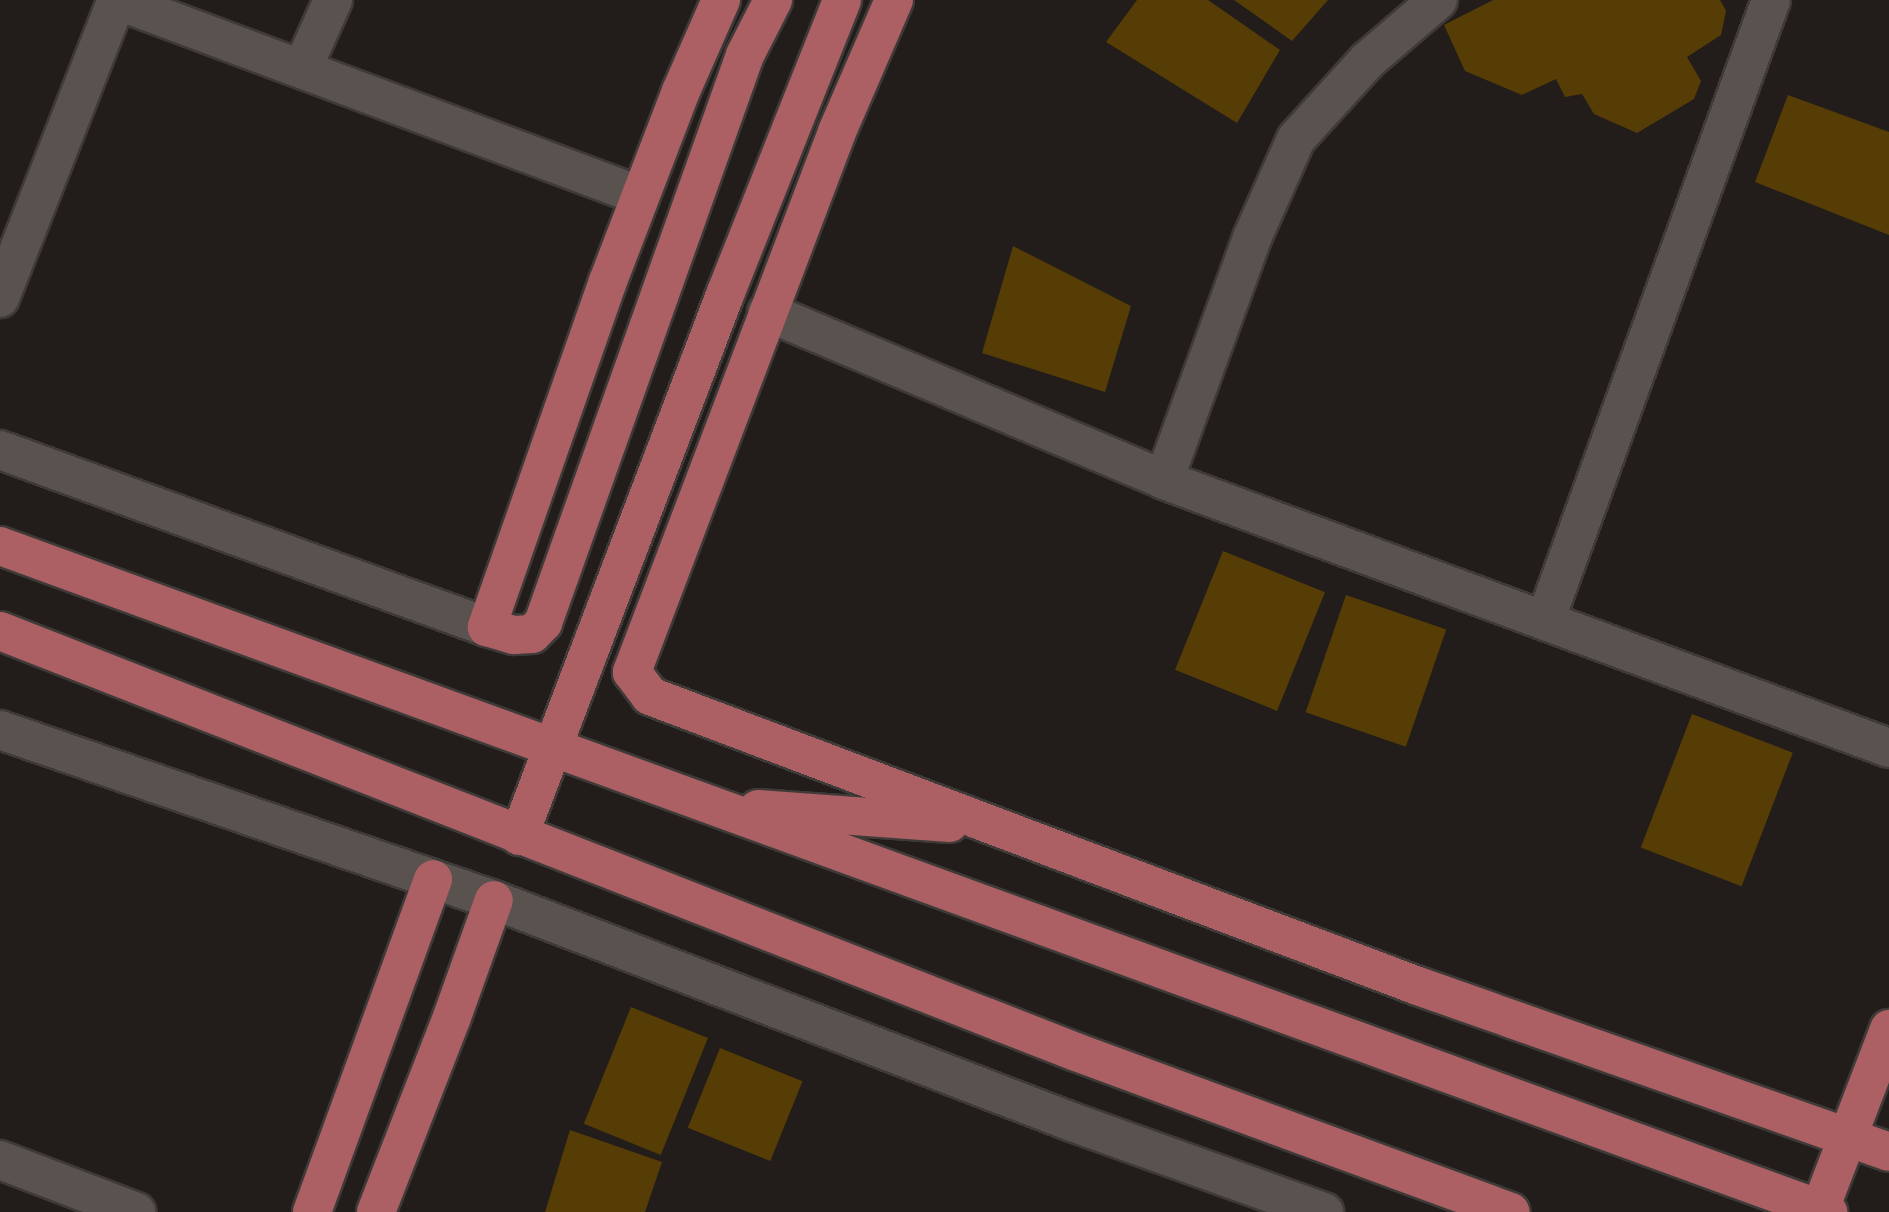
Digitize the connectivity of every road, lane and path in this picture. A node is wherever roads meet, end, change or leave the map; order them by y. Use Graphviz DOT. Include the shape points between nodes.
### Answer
graph roads {
  1 [pos="116,0"];
  2 [pos="333,0"];
  3 [pos="721,0"];
  4 [pos="773,0"];
  5 [pos="842,0"];
  6 [pos="894,0"];
  7 [pos="1437,0"];
  8 [pos="1771,0"];
  9 [pos="302,69"];
  10 [pos="641,196"];
  11 [pos="0,298"];
  12 [pos="767,312"];
  13 [pos="0,450"];
  14 [pos="1164,480"];
  15 [pos="6,540"];
  16 [pos="1545,621"];
  17 [pos="487,627"];
  18 [pos="0,631"];
  19 [pos="0,730"];
  20 [pos="551,747"];
  21 [pos="1889,748"];
  22 [pos="712,805"];
  23 [pos="993,826"];
  24 [pos="519,836"];
  25 [pos="433,879"];
  26 [pos="494,900"];
  27 [pos="1889,1029"];
  28 [pos="1848,1137"];
  29 [pos="1889,1152"];
  30 [pos="0,1160"];
  31 [pos="1824,1211"];
  32 [pos="136,1212"];
  33 [pos="312,1212"];
  34 [pos="376,1212"];
  35 [pos="1324,1212"];
  36 [pos="1511,1212"];
  1 -- 9 [label="street"];
  1 -- 11 [label="street"];
  2 -- 9 [label="street"];
  3 -- 10 [label="main road"];
  4 -- 17 [label="main road" via="740,67 543,623 532,634 523,635"];
  5 -- 20 [label="main road"];
  6 -- 12 [label="main road"];
  7 -- 14 [label="street" via="1368,60 1296,139 1252,238"];
  8 -- 16 [label="street"];
  9 -- 10 [label="street"];
  10 -- 17 [label="main road"];
  12 -- 14 [label="street"];
  12 -- 23 [label="main road" via="632,672 650,696"];
  13 -- 17 [label="street"];
  14 -- 16 [label="street"];
  15 -- 20 [label="main road"];
  16 -- 21 [label="street"];
  18 -- 24 [label="main road"];
  19 -- 25 [label="street"];
  20 -- 22 [label="main road"];
  20 -- 24 [label="main road"];
  22 -- 23 [label="main road"];
  22 -- 31 [label="main road"];
  23 -- 28 [label="main road" via="1418,986"];
  24 -- 36 [label="main road" via="1076,1052"];
  25 -- 26 [label="street"];
  25 -- 33 [label="main road"];
  26 -- 34 [label="main road"];
  26 -- 35 [label="street" via="1072,1122"];
  27 -- 28 [label="main road"];
  28 -- 29 [label="main road"];
  28 -- 31 [label="main road"];
  30 -- 32 [label="street"];
}
